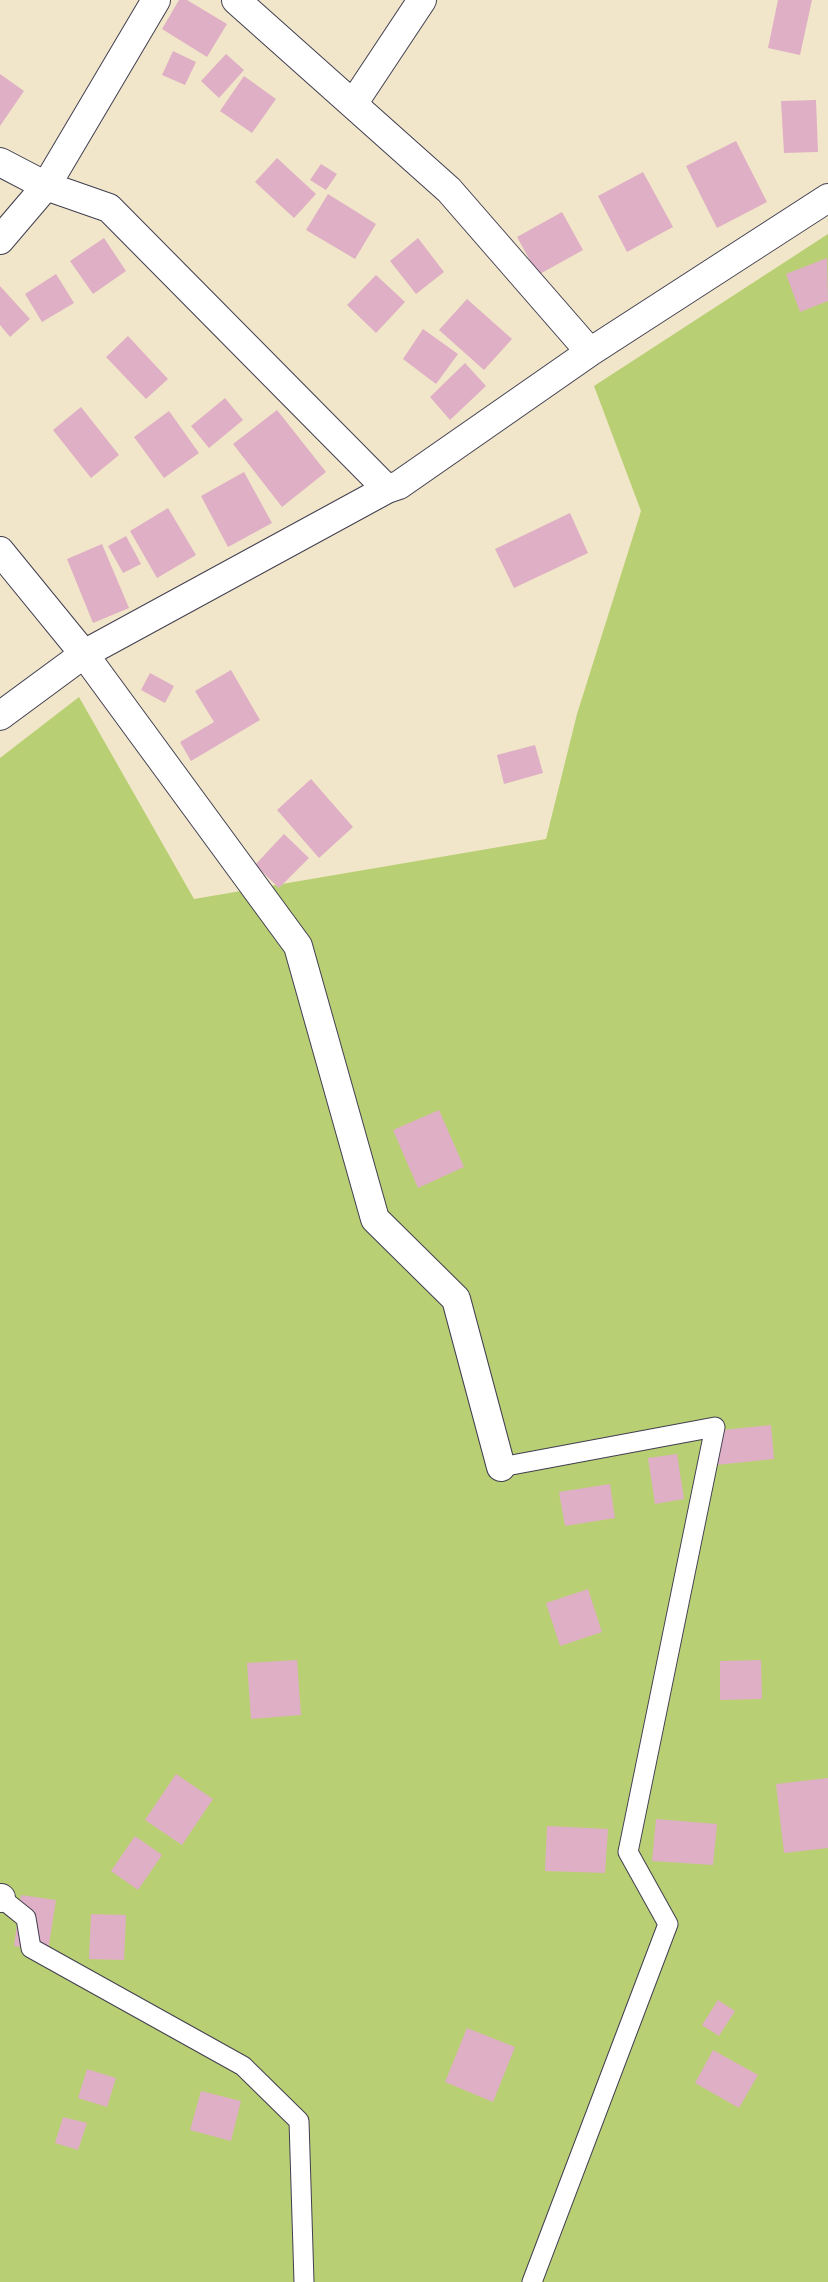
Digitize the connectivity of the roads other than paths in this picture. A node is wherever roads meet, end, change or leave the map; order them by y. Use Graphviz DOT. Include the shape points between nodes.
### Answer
graph roads {
  1 [pos="156,0"];
  2 [pos="236,0"];
  3 [pos="422,0"];
  4 [pos="353,104"];
  5 [pos="0,162"];
  6 [pos="46,186"];
  7 [pos="828,198"];
  8 [pos="0,240"];
  9 [pos="590,352"];
  10 [pos="387,489"];
  11 [pos="0,551"];
  12 [pos="84,654"];
  13 [pos="0,716"];
  14 [pos="501,1467"];
  15 [pos="0,1898"];
  16 [pos="304,2282"];
  17 [pos="532,2282"];
  1 -- 6 [label="street"];
  2 -- 4 [label="street"];
  3 -- 4 [label="street"];
  4 -- 9 [label="street" via="449,190"];
  5 -- 6 [label="street"];
  6 -- 8 [label="street"];
  6 -- 10 [label="street" via="109,208"];
  7 -- 9 [label="street"];
  9 -- 10 [label="street" via="400,485"];
  10 -- 12 [label="street"];
  11 -- 12 [label="street"];
  12 -- 13 [label="street"];
  12 -- 14 [label="street" via="298,946 375,1219 456,1299"];
  14 -- 17 [label="lane" via="715,1427 628,1852 668,1924"];
  15 -- 16 [label="lane" via="26,1918 31,1948 242,2066 299,2121"];
}
